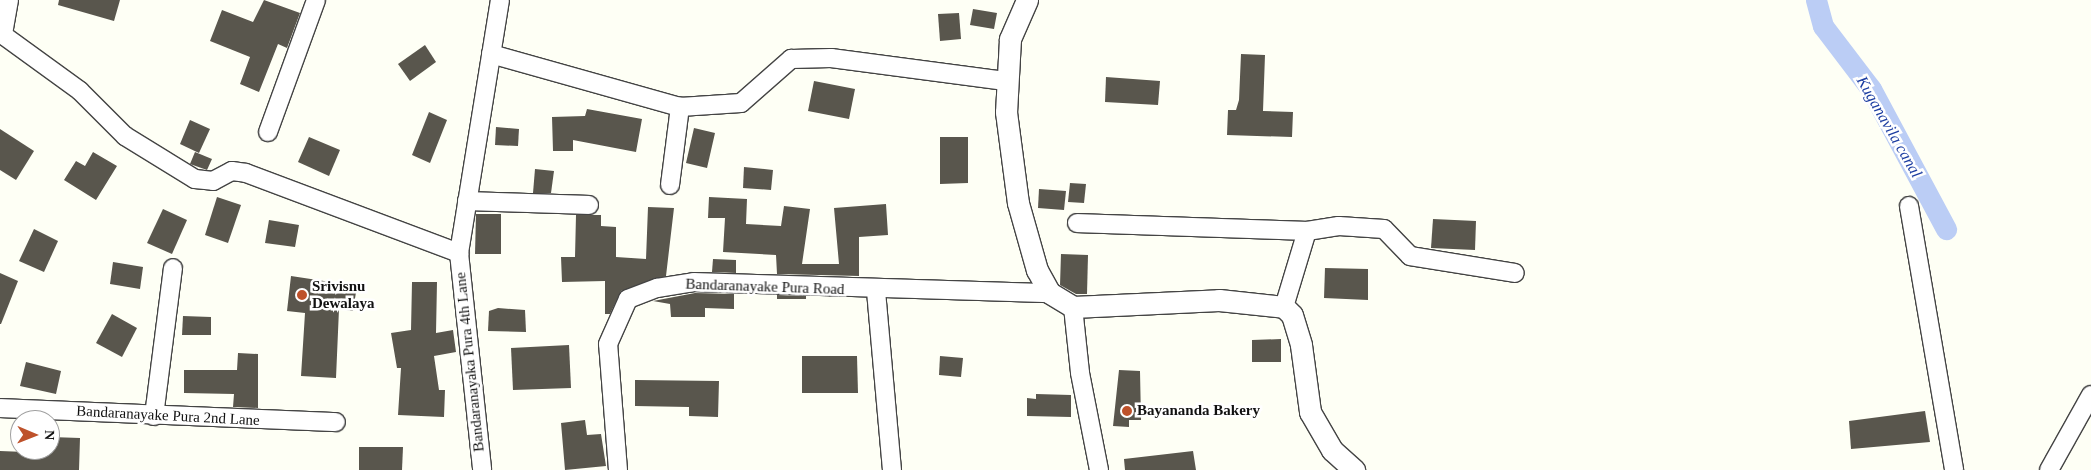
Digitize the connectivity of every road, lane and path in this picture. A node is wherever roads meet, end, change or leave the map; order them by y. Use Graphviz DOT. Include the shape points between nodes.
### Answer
graph roads {
  1 [pos="9,0"];
  2 [pos="316,0"];
  3 [pos="500,0"];
  4 [pos="1027,0"];
  5 [pos="491,54"];
  6 [pos="1005,81"];
  7 [pos="680,106"];
  8 [pos="268,132"];
  9 [pos="670,185"];
  10 [pos="467,201"];
  11 [pos="589,204"];
  12 [pos="1909,206"];
  13 [pos="1077,223"];
  14 [pos="1307,231"];
  15 [pos="459,253"];
  16 [pos="173,268"];
  17 [pos="1515,273"];
  18 [pos="876,291"];
  19 [pos="1050,293"];
  20 [pos="1073,307"];
  21 [pos="1284,307"];
  22 [pos="2091,395"];
  23 [pos="0,408"];
  24 [pos="154,416"];
  25 [pos="336,422"];
  26 [pos="482,470"];
  27 [pos="618,470"];
  28 [pos="892,470"];
  29 [pos="1099,470"];
  30 [pos="1354,470"];
  31 [pos="1954,470"];
  32 [pos="2048,470"];
  1 -- 15 [label="street" via="3,35 80,91 125,136 195,179 213,181 232,171 246,172"];
  2 -- 8 [label="street"];
  3 -- 5 [label="street, Bandaranayaka Pura 4th Lane"];
  4 -- 6 [label="street" via="1010,39"];
  5 -- 7 [label="street"];
  5 -- 10 [label="street, Bandaranayaka Pura 4th Lane"];
  6 -- 7 [label="street" via="831,58 791,59 741,103"];
  6 -- 19 [label="street" via="1018,204 1037,270"];
  7 -- 9 [label="street"];
  10 -- 11 [label="street"];
  10 -- 15 [label="street, Bandaranayaka Pura 4th Lane"];
  12 -- 31 [label="street"];
  13 -- 14 [label="street"];
  14 -- 17 [label="street" via="1339,226 1384,229 1410,256"];
  14 -- 21 [label="street"];
  15 -- 26 [label="street, Bandaranayaka Pura 4th Lane"];
  16 -- 24 [label="street"];
  18 -- 19 [label="street, Bandaranayake Pura Road"];
  18 -- 27 [label="street, Bandaranayake Pura Road" via="694,282 657,288 628,299 608,344"];
  18 -- 28 [label="street"];
  19 -- 20 [label="street"];
  20 -- 21 [label="street" via="1219,300"];
  20 -- 29 [label="street" via="1080,372"];
  21 -- 30 [label="street" via="1292,315 1301,345 1310,412 1332,450"];
  22 -- 32 [label="street"];
  23 -- 24 [label="street, Bandaranayake Pura 2nd Lane"];
  24 -- 25 [label="street, Bandaranayake Pura 2nd Lane"];
}
